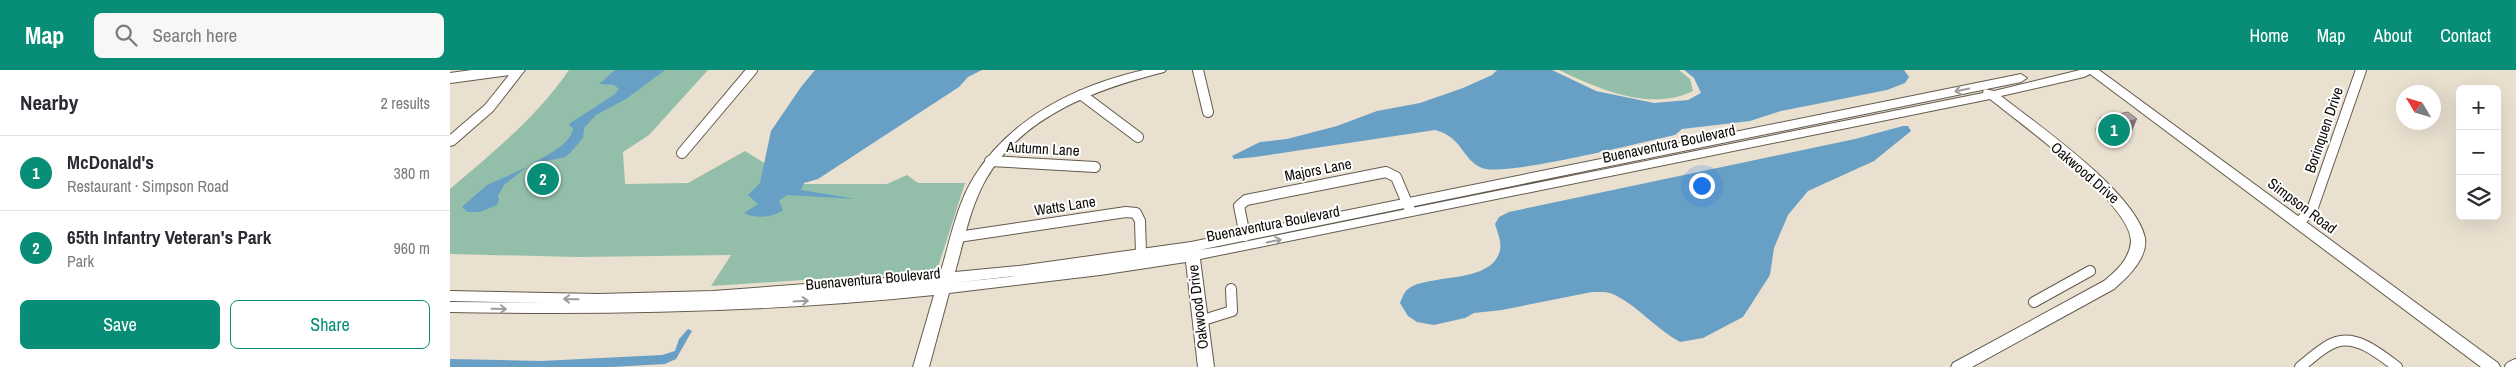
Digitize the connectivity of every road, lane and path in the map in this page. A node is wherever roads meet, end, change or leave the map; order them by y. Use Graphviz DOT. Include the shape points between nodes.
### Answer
graph roads {
  1 [pos="509,70"];
  2 [pos="519,70"];
  3 [pos="752,70"];
  4 [pos="1160,70"];
  5 [pos="1198,70"];
  6 [pos="2061,70"];
  7 [pos="2088,70"];
  8 [pos="2092,70"];
  9 [pos="2361,70"];
  10 [pos="450,78"];
  11 [pos="1987,90"];
  12 [pos="1082,95"];
  13 [pos="1208,112"];
  14 [pos="1138,137"];
  15 [pos="450,142"];
  16 [pos="682,153"];
  17 [pos="990,162"];
  18 [pos="1095,167"];
  19 [pos="1410,209"];
  20 [pos="2298,223"];
  21 [pos="1245,236"];
  22 [pos="958,237"];
  23 [pos="1192,251"];
  24 [pos="1141,253"];
  25 [pos="2090,272"];
  26 [pos="945,285"];
  27 [pos="1231,289"];
  28 [pos="450,296"];
  29 [pos="2034,302"];
  30 [pos="450,307"];
  31 [pos="1200,321"];
  32 [pos="2516,364"];
  33 [pos="918,367"];
  34 [pos="1206,367"];
  35 [pos="1959,367"];
  36 [pos="2300,367"];
  37 [pos="2397,367"];
  38 [pos="2492,367"];
  39 [pos="2510,367"];
  1 -- 10 [label="street"];
  2 -- 15 [label="main road" via="489,108"];
  3 -- 16 [label="street"];
  4 -- 12 [label="main road"];
  5 -- 13 [label="street"];
  6 -- 11 [label="main road, Buenaventura Boulevard"];
  7 -- 11 [label="main road, Buenaventura Boulevard" via="2080,75"];
  8 -- 20 [label="main road, Simpson Road"];
  9 -- 20 [label="street, Borinquen Drive" via="2312,210"];
  11 -- 19 [label="main road, Buenaventura Boulevard"];
  11 -- 35 [label="main road, Oakwood Drive" via="2108,191 2132,219 2138,238 2135,258 2109,285"];
  12 -- 14 [label="street"];
  12 -- 17 [label="main road" via="1034,121 1004,145"];
  17 -- 18 [label="street, Autumn Lane"];
  17 -- 22 [label="main road" via="972,191"];
  19 -- 21 [label="main road, Buenaventura Boulevard"];
  19 -- 21 [label="street, Majors Lane" via="1396,178 1386,172 1246,200 1239,206"];
  23 -- 19 [label="main road, Buenaventura Boulevard, one-way"];
  20 -- 38 [label="main road, Simpson Road"];
  21 -- 23 [label="main road, Buenaventura Boulevard"];
  22 -- 24 [label="street, Watts Lane" via="1126,212 1136,214 1140,221"];
  22 -- 26 [label="main road"];
  23 -- 24 [label="main road, Buenaventura Boulevard"];
  23 -- 26 [label="main road, Buenaventura Boulevard"];
  23 -- 31 [label="main road, Oakwood Drive"];
  24 -- 26 [label="main road, Buenaventura Boulevard"];
  25 -- 29 [label="street"];
  26 -- 28 [label="main road, Buenaventura Boulevard, one-way" via="599,299"];
  30 -- 26 [label="main road, Buenaventura Boulevard, one-way" via="580,310 702,307"];
  26 -- 33 [label="main road"];
  27 -- 31 [label="street" via="1232,310"];
  31 -- 34 [label="main road, Oakwood Drive"];
  32 -- 39 [label="street"];
  36 -- 37 [label="street" via="2337,342 2376,350"];
}
